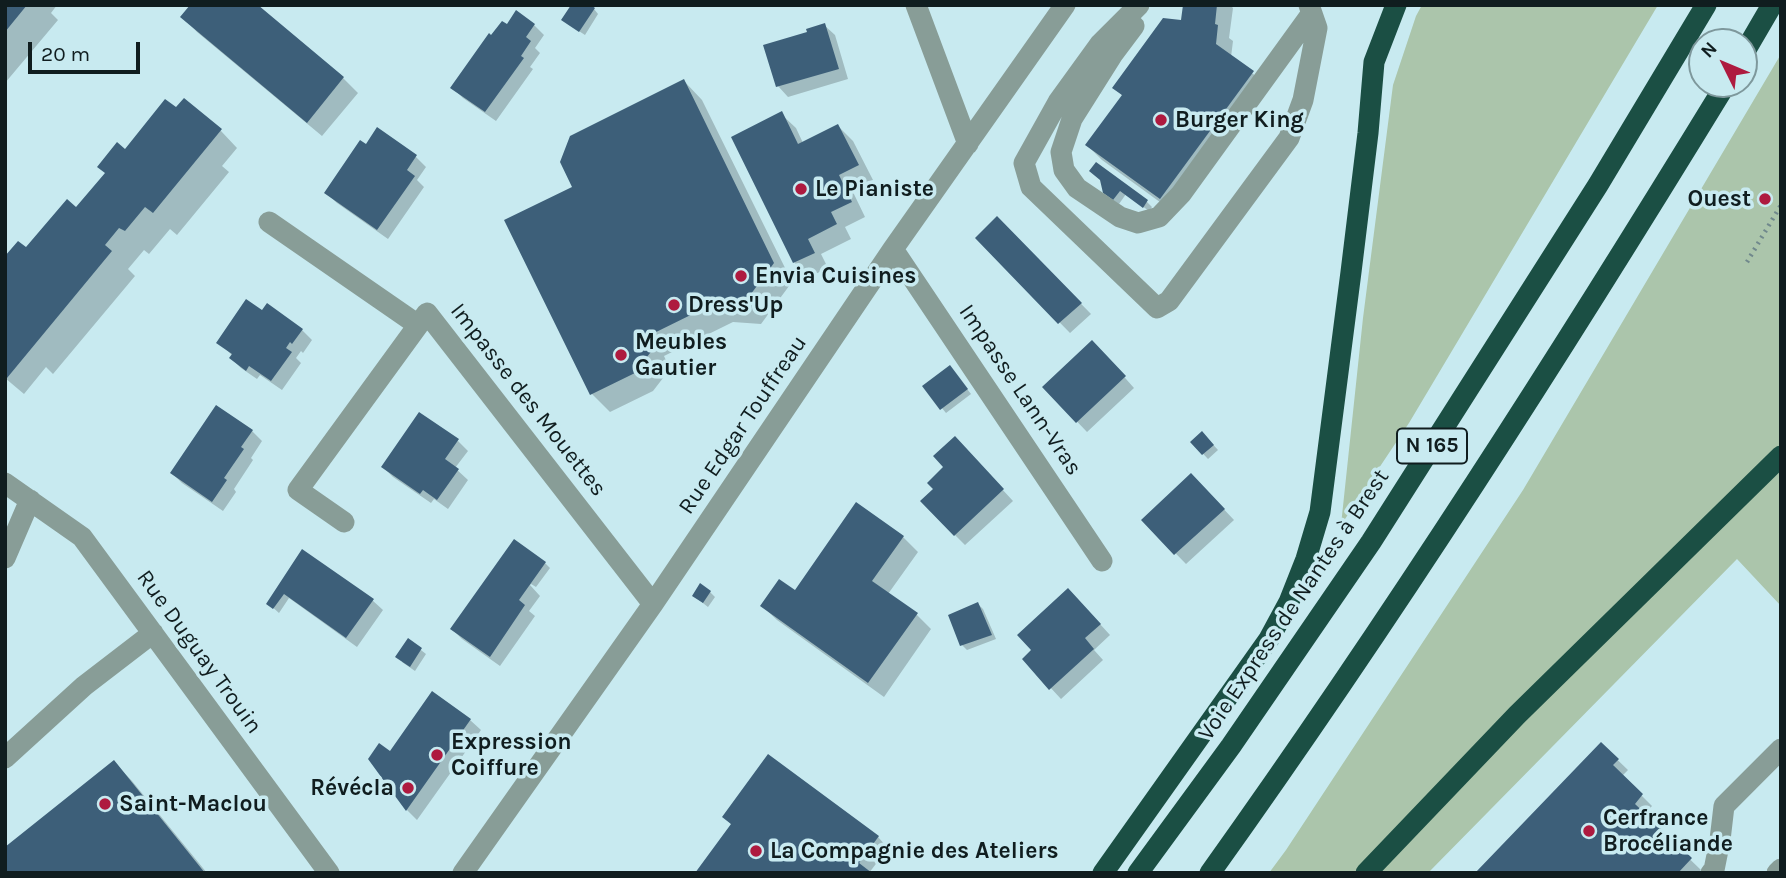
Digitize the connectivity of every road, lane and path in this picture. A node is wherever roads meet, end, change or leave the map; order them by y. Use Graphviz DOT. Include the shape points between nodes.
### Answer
graph roads {
  1 [pos="916,5"];
  2 [pos="1065,5"];
  3 [pos="1139,5"];
  4 [pos="1150,5"];
  5 [pos="1396,5"];
  6 [pos="1706,5"];
  7 [pos="1772,5"];
  8 [pos="1310,9"];
  9 [pos="1758,29"];
  10 [pos="1717,98"];
  11 [pos="968,144"];
  12 [pos="1781,205"];
  13 [pos="269,222"];
  14 [pos="893,249"];
  15 [pos="1747,262"];
  16 [pos="418,325"];
  17 [pos="1781,456"];
  18 [pos="5,483"];
  19 [pos="30,500"];
  20 [pos="344,522"];
  21 [pos="5,558"];
  22 [pos="1102,561"];
  23 [pos="653,604"];
  24 [pos="153,633"];
  25 [pos="1781,749"];
  26 [pos="5,758"];
  27 [pos="329,873"];
  28 [pos="463,873"];
  29 [pos="1103,873"];
  30 [pos="1138,873"];
  31 [pos="1210,873"];
  32 [pos="1366,873"];
  33 [pos="1711,873"];
  1 -- 11 [label="street"];
  2 -- 11 [label="street, Rue Edgar Touffreau"];
  3 -- 8 [label="street" via="1100,44 1058,102 1024,163 1031,187 1157,308 1170,301 1289,138 1303,100 1317,28"];
  4 -- 8 [label="street" via="1112,54 1072,119 1061,152 1064,170 1077,188 1120,217 1138,223 1158,217 1181,194"];
  5 -- 29 [label="highway" via="1374,62 1324,486 1306,559 1269,639"];
  6 -- 30 [label="highway, Voie Express de Nantes à Brest / N 165" via="1598,186 1371,542"];
  7 -- 9 [label="highway"];
  10 -- 31 [label="highway, N 165" via="1507,436"];
  11 -- 14 [label="street, Rue Edgar Touffreau"];
  12 -- 15 [label="path"];
  13 -- 16 [label="street"];
  14 -- 22 [label="street, Impasse Lann-Vras"];
  14 -- 23 [label="street, Rue Edgar Touffreau"];
  16 -- 20 [label="street, Impasse des Mouettes" via="298,490"];
  16 -- 23 [label="street, Impasse des Mouettes" via="427,313"];
  17 -- 32 [label="highway" via="1517,715"];
  18 -- 19 [label="street, Rue Duguay Trouin"];
  19 -- 21 [label="street"];
  19 -- 24 [label="street, Rue Duguay Trouin" via="82,537"];
  23 -- 28 [label="street, Rue Edgar Touffreau"];
  24 -- 26 [label="street" via="84,686"];
  24 -- 27 [label="street, Rue Duguay Trouin"];
  25 -- 33 [label="street" via="1724,806"];
}
